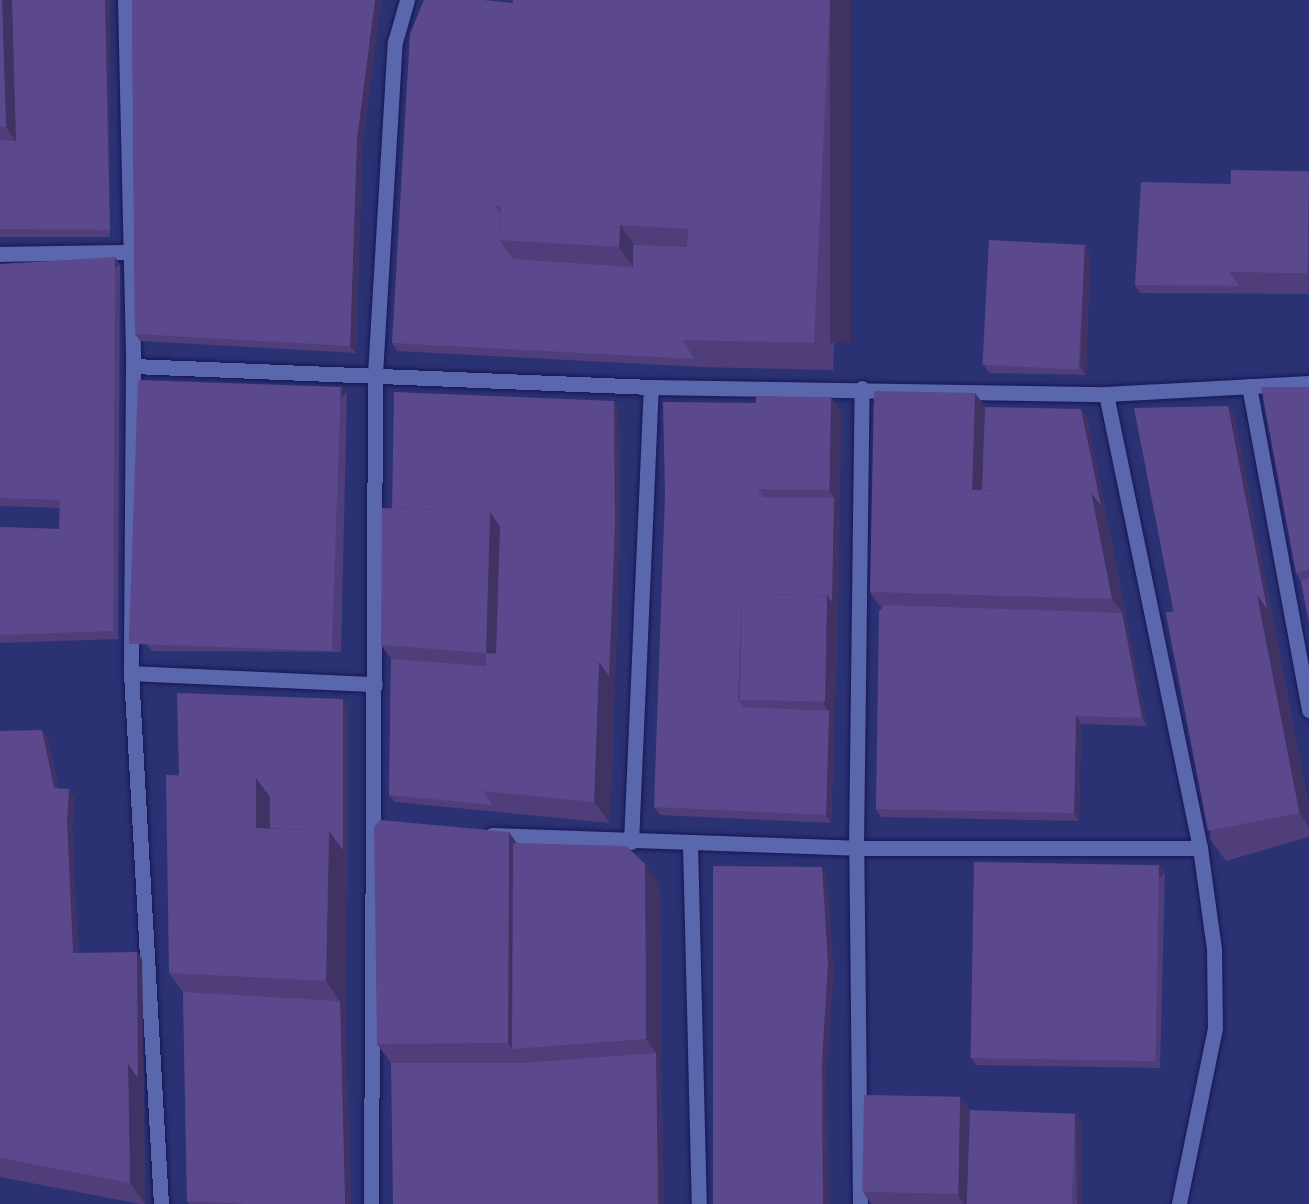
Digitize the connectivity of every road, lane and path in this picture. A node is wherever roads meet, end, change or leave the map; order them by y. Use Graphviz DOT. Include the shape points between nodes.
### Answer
graph roads {
  1 [pos="125,0"];
  2 [pos="407,0"];
  3 [pos="130,252"];
  4 [pos="0,254"];
  5 [pos="133,366"];
  6 [pos="375,374"];
  7 [pos="1309,383"];
  8 [pos="1249,386"];
  9 [pos="651,387"];
  10 [pos="862,388"];
  11 [pos="1106,394"];
  12 [pos="131,673"];
  13 [pos="375,684"];
  14 [pos="1309,711"];
  15 [pos="372,829"];
  16 [pos="395,830"];
  17 [pos="478,834"];
  18 [pos="631,842"];
  19 [pos="690,844"];
  20 [pos="856,848"];
  21 [pos="1200,848"];
  22 [pos="161,1204"];
  23 [pos="371,1204"];
  24 [pos="699,1204"];
  25 [pos="860,1204"];
  26 [pos="1179,1204"];
  1 -- 3 [label="street"];
  2 -- 6 [label="street" via="395,42"];
  3 -- 4 [label="street"];
  3 -- 5 [label="street"];
  5 -- 6 [label="street"];
  5 -- 12 [label="street"];
  6 -- 9 [label="street"];
  6 -- 13 [label="street"];
  7 -- 8 [label="street"];
  8 -- 11 [label="street"];
  8 -- 14 [label="street"];
  9 -- 10 [label="street"];
  9 -- 18 [label="street"];
  10 -- 11 [label="street"];
  10 -- 20 [label="street"];
  11 -- 21 [label="street"];
  12 -- 13 [label="street"];
  12 -- 22 [label="street"];
  13 -- 15 [label="street"];
  15 -- 16 [label="street"];
  15 -- 23 [label="street"];
  17 -- 18 [label="street"];
  18 -- 19 [label="street"];
  19 -- 20 [label="street"];
  19 -- 24 [label="street"];
  20 -- 21 [label="street"];
  20 -- 25 [label="street"];
  21 -- 26 [label="street" via="1214,949 1215,1028"];
}
